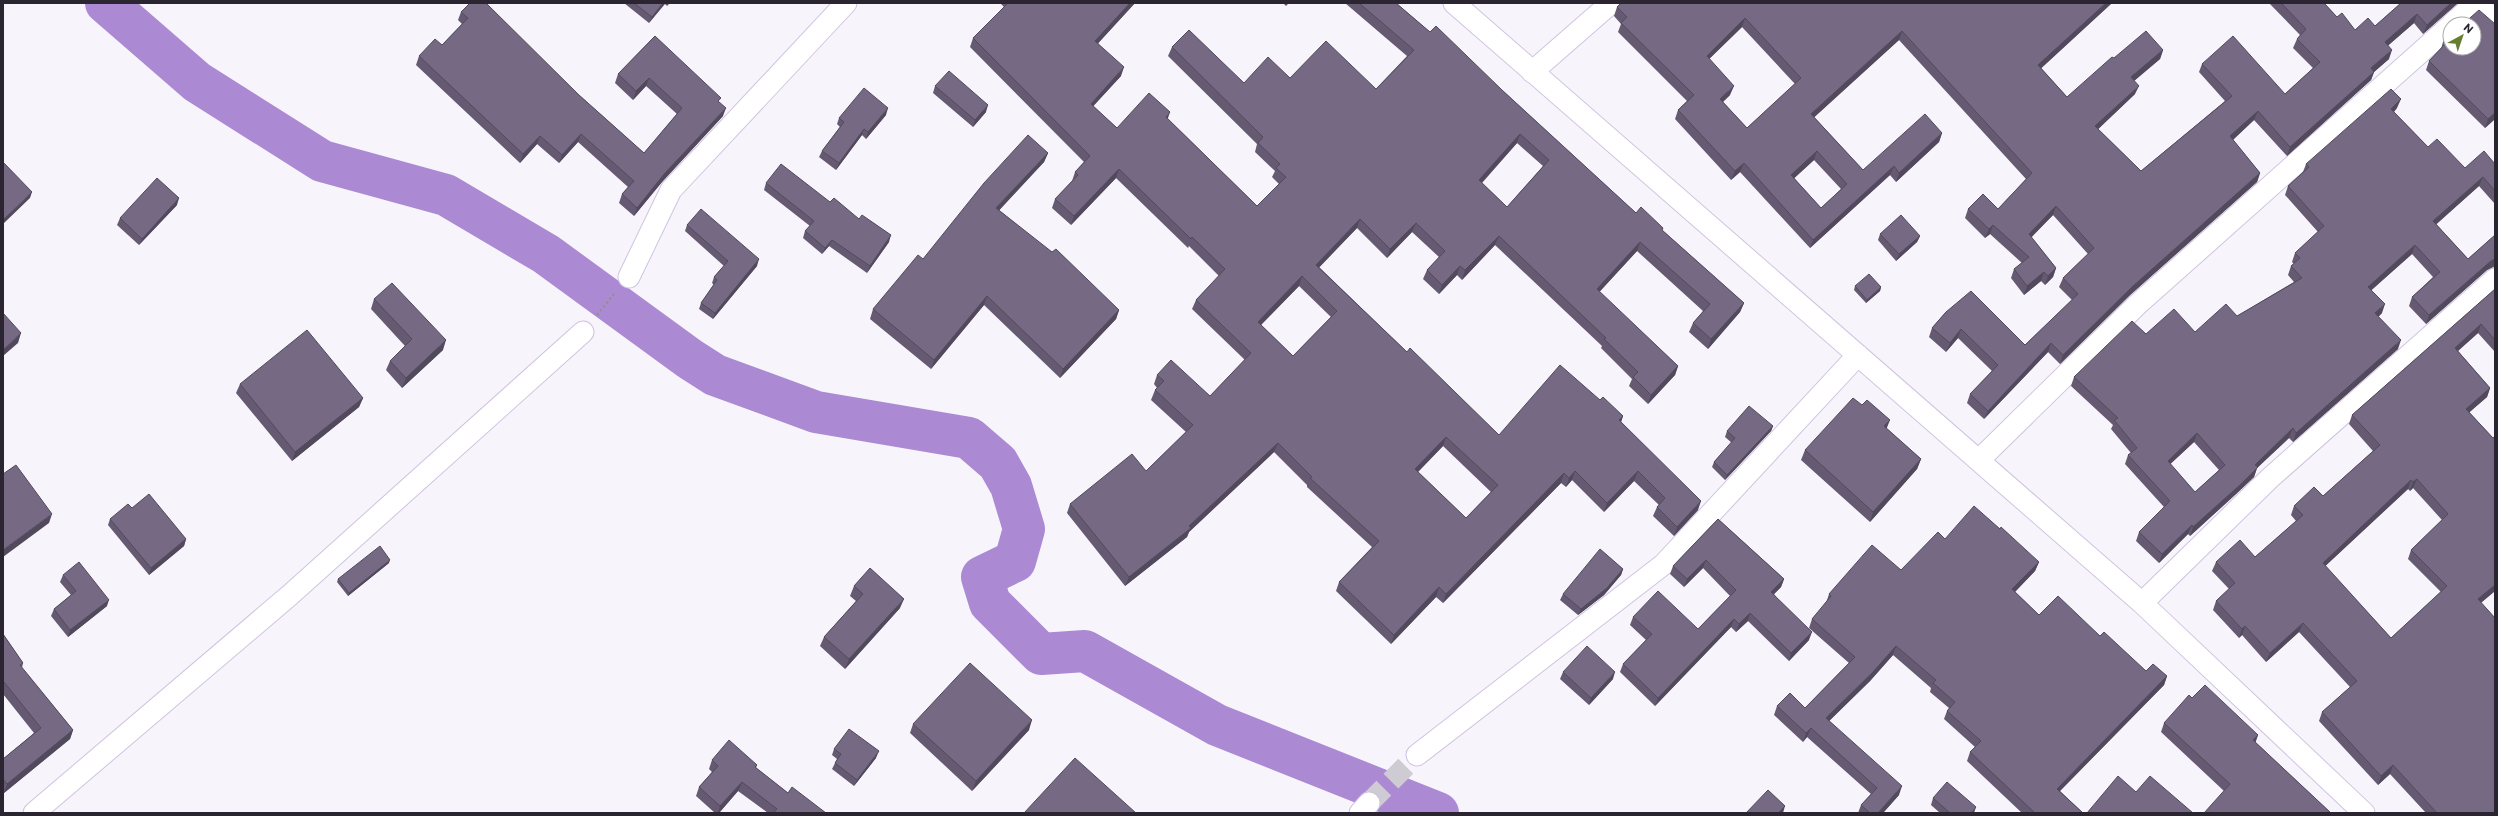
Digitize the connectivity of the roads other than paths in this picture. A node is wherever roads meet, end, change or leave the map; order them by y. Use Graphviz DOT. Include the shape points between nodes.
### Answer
graph roads {
  1 [pos="846,3"];
  2 [pos="1454,3"];
  3 [pos="1610,3"];
  4 [pos="2477,3"];
  5 [pos="2462,16"];
  6 [pos="2495,22"];
  7 [pos="2442,33"];
  8 [pos="1532,72"];
  9 [pos="628,277"];
  10 [pos="2495,279"];
  11 [pos="583,332"];
  12 [pos="1858,355"];
  13 [pos="1979,460"];
  14 [pos="2142,603"];
  15 [pos="1417,755"];
  16 [pos="34,813"];
  17 [pos="2364,813"];
  1 -- 9 [label="street" via="671,190"];
  2 -- 8 [label="street"];
  3 -- 8 [label="street"];
  4 -- 5 [label="street"];
  4 -- 6 [label="street"];
  7 -- 13 [label="street" via="2137,305"];
  8 -- 12 [label="street"];
  10 -- 14 [label="street" via="2270,478"];
  11 -- 16 [label="street" via="290,595"];
  12 -- 13 [label="street"];
  12 -- 15 [label="street" via="1664,564"];
  13 -- 14 [label="street"];
  14 -- 17 [label="street"];
}
